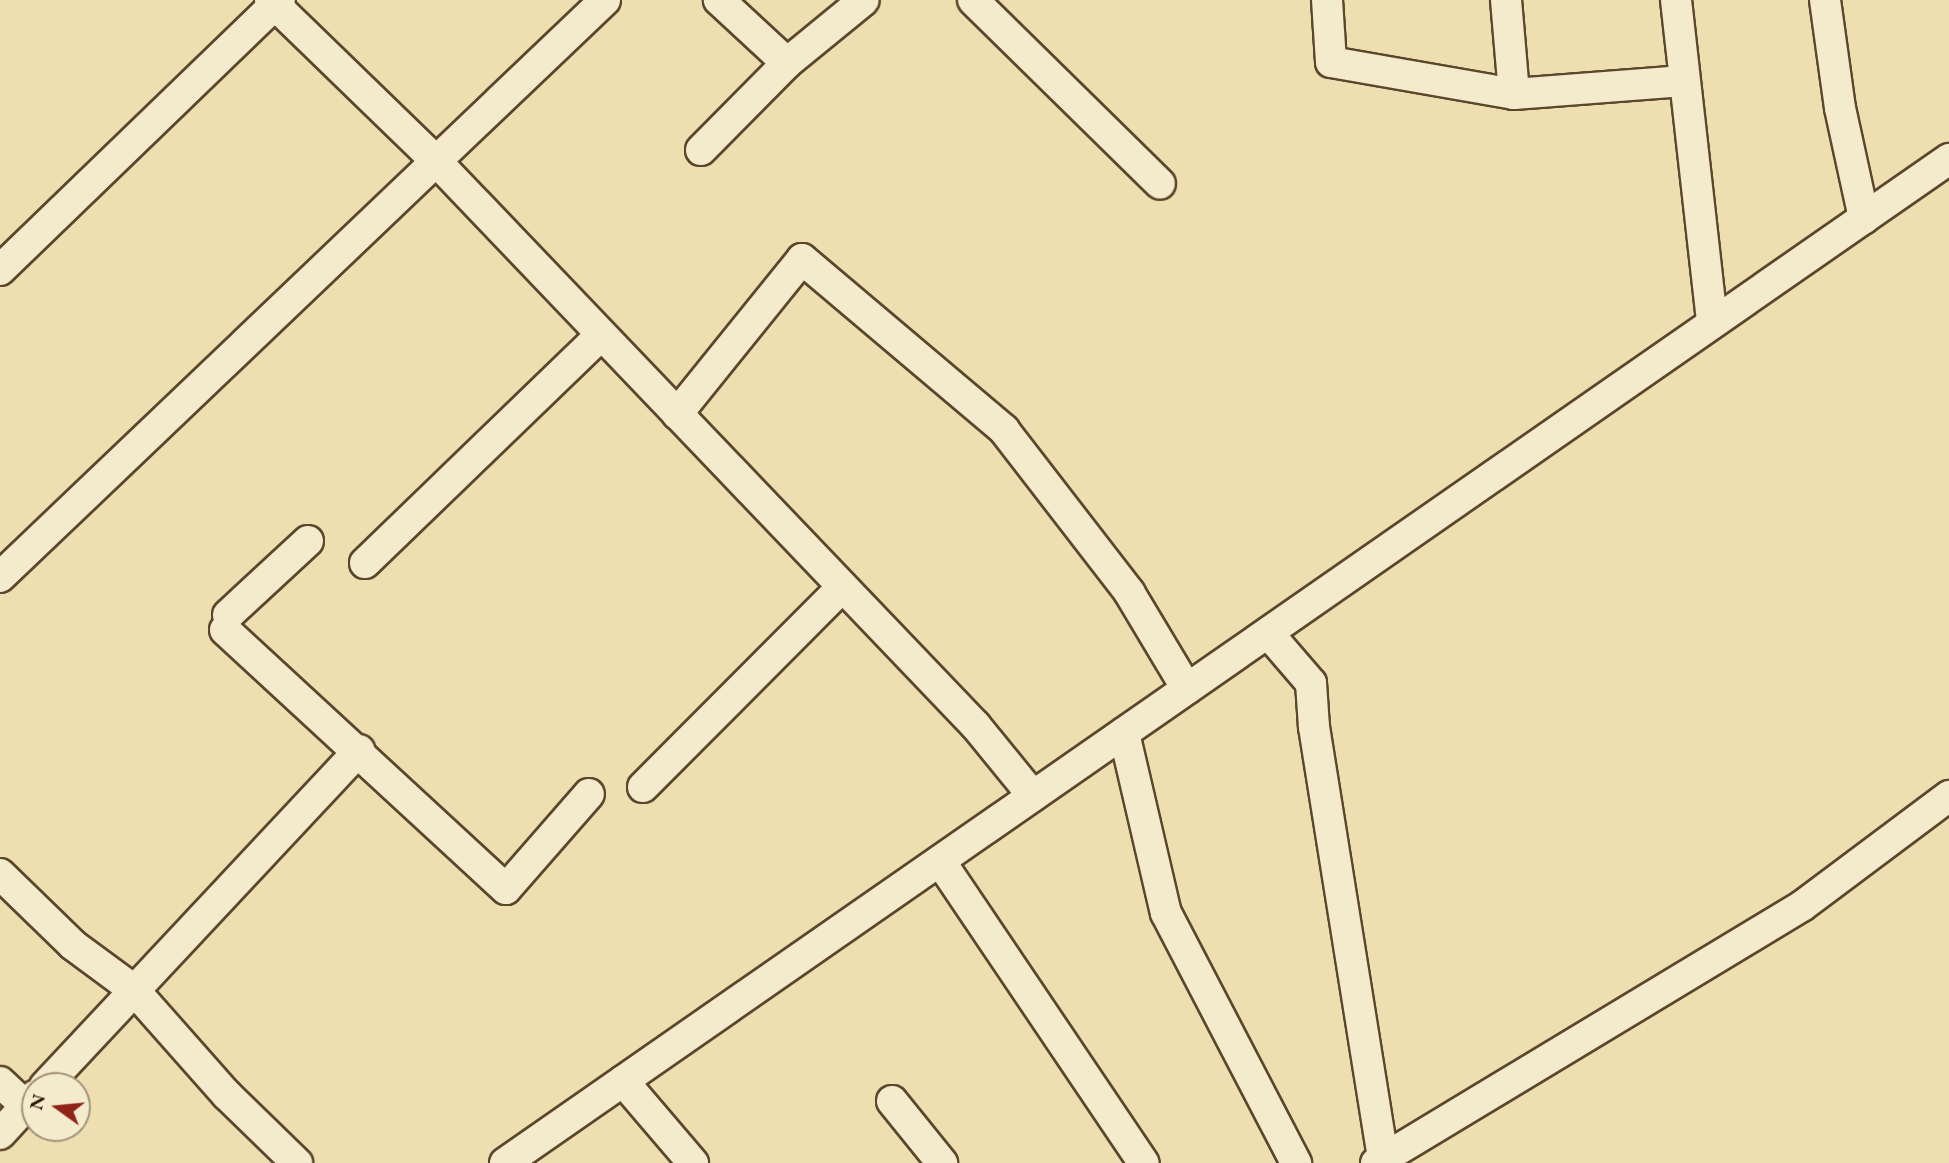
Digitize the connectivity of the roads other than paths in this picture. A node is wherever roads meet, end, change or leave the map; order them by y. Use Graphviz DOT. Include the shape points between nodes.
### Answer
graph roads {
  1 [pos="605,0"];
  2 [pos="719,0"];
  3 [pos="864,0"];
  4 [pos="973,0"];
  5 [pos="1327,0"];
  6 [pos="1506,0"];
  7 [pos="1676,0"];
  8 [pos="1825,0"];
  9 [pos="275,2"];
  10 [pos="787,63"];
  11 [pos="1684,81"];
  12 [pos="1514,94"];
  13 [pos="701,150"];
  14 [pos="1949,159"];
  15 [pos="437,162"];
  16 [pos="1160,184"];
  17 [pos="1864,218"];
  18 [pos="0,270"];
  19 [pos="1713,322"];
  20 [pos="601,335"];
  21 [pos="677,414"];
  22 [pos="308,541"];
  23 [pos="365,563"];
  24 [pos="0,577"];
  25 [pos="842,587"];
  26 [pos="1268,633"];
  27 [pos="1187,689"];
  28 [pos="1124,733"];
  29 [pos="359,750"];
  30 [pos="643,787"];
  31 [pos="589,794"];
  32 [pos="1033,796"];
  33 [pos="1949,796"];
  34 [pos="940,861"];
  35 [pos="0,874"];
  36 [pos="134,990"];
  37 [pos="57,1072"];
  38 [pos="623,1081"];
  39 [pos="0,1082"];
  40 [pos="21,1090"];
  41 [pos="892,1101"];
  42 [pos="21,1111"];
  43 [pos="0,1134"];
  44 [pos="1380,1161"];
  45 [pos="297,1163"];
  46 [pos="505,1163"];
  47 [pos="693,1163"];
  48 [pos="942,1163"];
  49 [pos="1144,1163"];
  50 [pos="1296,1163"];
  1 -- 15 [label="street"];
  2 -- 10 [label="street"];
  3 -- 10 [label="street"];
  4 -- 16 [label="street"];
  5 -- 12 [label="street" via="1331,62"];
  6 -- 12 [label="street"];
  7 -- 11 [label="street"];
  8 -- 17 [label="street" via="1840,108"];
  9 -- 15 [label="street"];
  9 -- 18 [label="street"];
  10 -- 13 [label="street"];
  11 -- 12 [label="street"];
  11 -- 19 [label="street"];
  14 -- 17 [label="street"];
  15 -- 20 [label="street"];
  15 -- 24 [label="street"];
  17 -- 19 [label="street"];
  19 -- 26 [label="street"];
  20 -- 21 [label="street"];
  20 -- 23 [label="street"];
  21 -- 25 [label="street"];
  21 -- 27 [label="street" via="802,258 1004,430 1129,593"];
  22 -- 29 [label="street" via="226,622"];
  25 -- 30 [label="street"];
  25 -- 32 [label="street" via="976,726"];
  26 -- 27 [label="street"];
  26 -- 44 [label="street" via="1311,683"];
  27 -- 28 [label="street"];
  28 -- 32 [label="street"];
  28 -- 50 [label="street" via="1166,913"];
  29 -- 31 [label="street" via="506,889"];
  29 -- 36 [label="street"];
  32 -- 34 [label="street"];
  33 -- 44 [label="street" via="1802,906"];
  34 -- 38 [label="street"];
  34 -- 49 [label="street"];
  35 -- 36 [label="street" via="73,946"];
  36 -- 37 [label="street"];
  36 -- 45 [label="street" via="227,1095"];
  38 -- 46 [label="street"];
  38 -- 47 [label="street"];
  39 -- 40 [label="street"];
  41 -- 48 [label="street"];
  42 -- 43 [label="street"];
}
